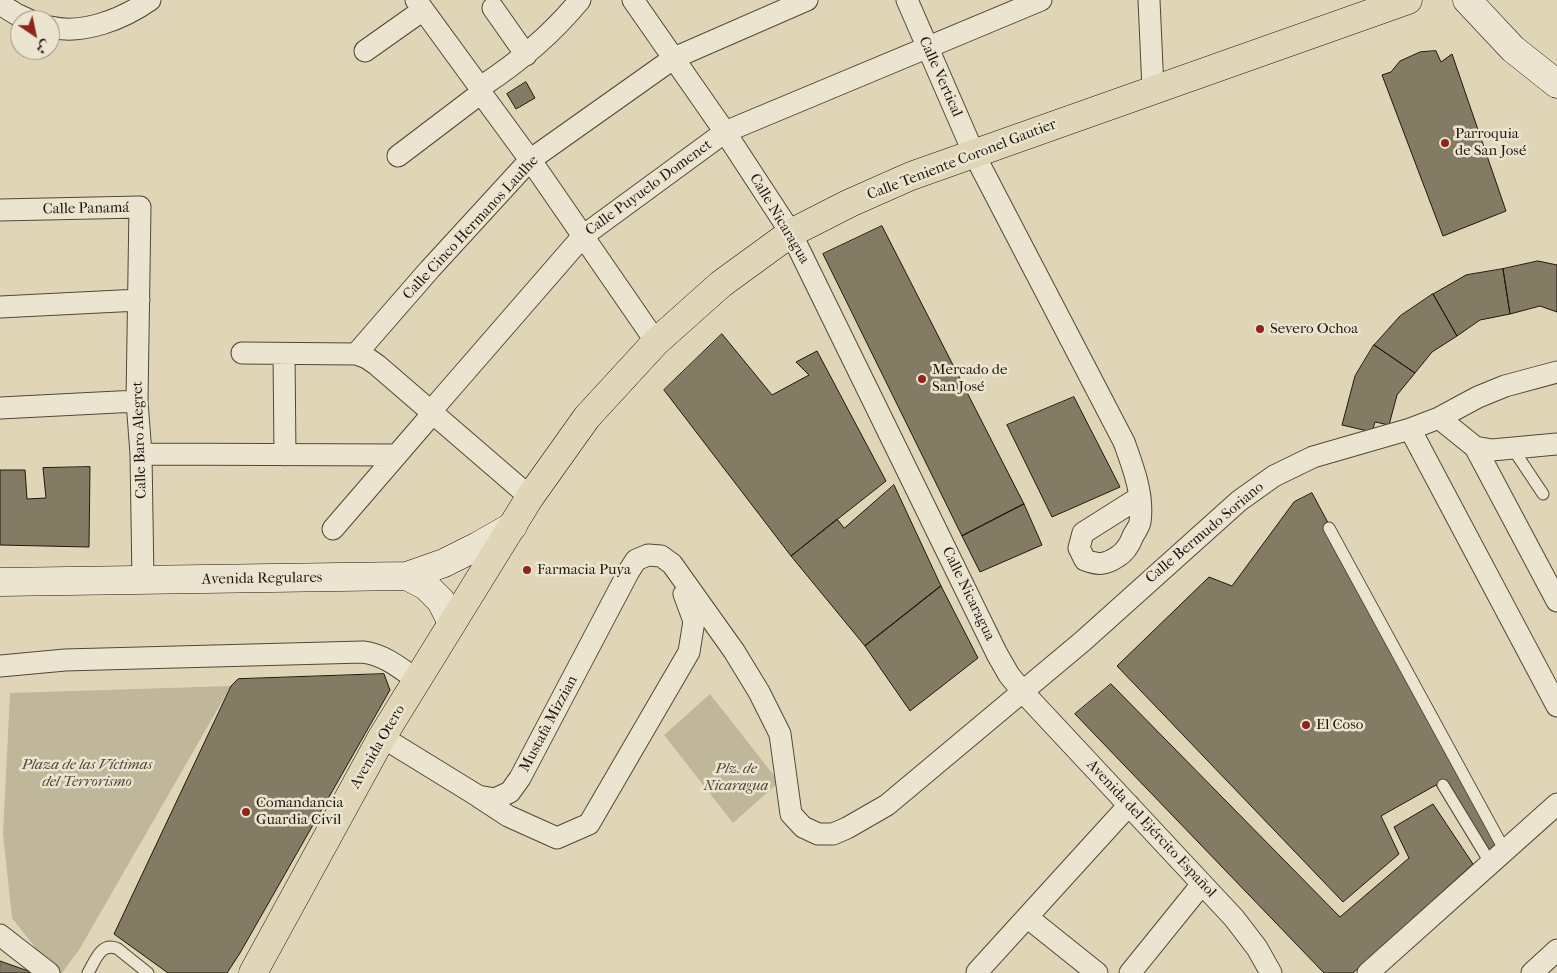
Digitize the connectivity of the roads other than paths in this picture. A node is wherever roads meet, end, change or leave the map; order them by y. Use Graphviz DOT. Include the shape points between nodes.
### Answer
graph roads {
  1 [pos="150,0"];
  2 [pos="580,0"];
  3 [pos="633,0"];
  4 [pos="806,0"];
  5 [pos="907,0"];
  6 [pos="1041,0"];
  7 [pos="1149,0"];
  8 [pos="1408,0"];
  9 [pos="1467,0"];
  10 [pos="420,5"];
  11 [pos="493,8"];
  12 [pos="60,28"];
  13 [pos="927,47"];
  14 [pos="365,51"];
  15 [pos="526,55"];
  16 [pos="674,58"];
  17 [pos="1557,84"];
  18 [pos="1153,89"];
  19 [pos="481,91"];
  20 [pos="725,132"];
  21 [pos="974,154"];
  22 [pos="398,156"];
  23 [pos="530,160"];
  24 [pos="0,210"];
  25 [pos="791,233"];
  26 [pos="583,236"];
  27 [pos="139,300"];
  28 [pos="0,307"];
  29 [pos="656,342"];
  30 [pos="242,353"];
  31 [pos="284,354"];
  32 [pos="356,354"];
  33 [pos="1557,372"];
  34 [pos="137,402"];
  35 [pos="0,408"];
  36 [pos="431,411"];
  37 [pos="1439,418"];
  38 [pos="1410,429"];
  39 [pos="1557,444"];
  40 [pos="1475,447"];
  41 [pos="1512,449"];
  42 [pos="141,454"];
  43 [pos="285,455"];
  44 [pos="397,455"];
  45 [pos="1543,494"];
  46 [pos="1140,496"];
  47 [pos="530,497"];
  48 [pos="513,526"];
  49 [pos="1329,528"];
  50 [pos="333,530"];
  51 [pos="672,564"];
  52 [pos="407,576"];
  53 [pos="143,581"];
  54 [pos="0,582"];
  55 [pos="1557,601"];
  56 [pos="452,624"];
  57 [pos="0,666"];
  58 [pos="417,680"];
  59 [pos="1023,692"];
  60 [pos="1557,706"];
  61 [pos="382,738"];
  62 [pos="1443,785"];
  63 [pos="478,796"];
  64 [pos="1557,804"];
  65 [pos="1129,805"];
  66 [pos="1498,858"];
  67 [pos="1202,884"];
  68 [pos="1027,917"];
  69 [pos="0,935"];
  70 [pos="1557,950"];
  71 [pos="977,972"];
  72 [pos="49,973"];
  73 [pos="88,973"];
  74 [pos="148,973"];
  75 [pos="253,973"];
  76 [pos="1097,973"];
  77 [pos="1130,973"];
  78 [pos="1271,973"];
  79 [pos="1368,973"];
  80 [pos="1532,973"];
  1 -- 12 [label="street" via="115,20 74,29"];
  2 -- 15 [label="street"];
  3 -- 16 [label="street, Calle Nicaragua"];
  4 -- 16 [label="street, Calle Cinco Hermanos Laulhe"];
  5 -- 13 [label="street, Calle Vertical"];
  6 -- 13 [label="street, Calle Puyuelo Domenet"];
  7 -- 18 [label="street"];
  8 -- 18 [label="main road, Calle Teniente Coronel Gautier"];
  9 -- 17 [label="main road" via="1513,49"];
  10 -- 14 [label="street"];
  10 -- 19 [label="street"];
  11 -- 15 [label="street"];
  13 -- 20 [label="street, Calle Puyuelo Domenet"];
  13 -- 21 [label="street, Calle Vertical"];
  15 -- 19 [label="street" via="482,86"];
  16 -- 20 [label="street, Calle Nicaragua"];
  16 -- 23 [label="street, Calle Cinco Hermanos Laulhe"];
  18 -- 21 [label="main road, Calle Teniente Coronel Gautier"];
  19 -- 22 [label="street"];
  19 -- 23 [label="street"];
  20 -- 25 [label="street, Calle Nicaragua"];
  20 -- 26 [label="street, Calle Puyuelo Domenet"];
  21 -- 25 [label="main road, Calle Teniente Coronel Gautier" via="903,180"];
  21 -- 46 [label="street, Calle Vertical" via="1124,442"];
  23 -- 26 [label="street"];
  23 -- 32 [label="street, Calle Cinco Hermanos Laulhe"];
  24 -- 27 [label="street, Calle Panamá" via="140,207"];
  25 -- 29 [label="main road, Calle Teniente Coronel Gautier" via="721,284"];
  25 -- 59 [label="street, Calle Nicaragua" via="997,654"];
  26 -- 29 [label="street"];
  26 -- 36 [label="street, Calle Puyuelo Domenet"];
  27 -- 28 [label="street"];
  27 -- 34 [label="street, Calle Baro Alegret"];
  29 -- 47 [label="main road, Calle Teniente Coronel Gautier" via="587,417"];
  30 -- 31 [label="street"];
  31 -- 32 [label="street"];
  31 -- 43 [label="street"];
  32 -- 36 [label="street" via="377,365"];
  33 -- 37 [label="street, Calle Bermudo Soriano" via="1505,386"];
  34 -- 35 [label="street"];
  34 -- 42 [label="street, Calle Baro Alegret"];
  36 -- 44 [label="street, Calle Puyuelo Domenet"];
  36 -- 47 [label="street"];
  37 -- 38 [label="street, Calle Bermudo Soriano"];
  37 -- 40 [label="street"];
  38 -- 59 [label="street, Calle Bermudo Soriano" via="1313,457 1274,476 1239,501"];
  38 -- 60 [label="street"];
  39 -- 41 [label="street"];
  40 -- 41 [label="street"];
  40 -- 55 [label="street"];
  41 -- 45 [label="lane"];
  42 -- 43 [label="street"];
  42 -- 53 [label="street, Calle Baro Alegret"];
  43 -- 44 [label="street"];
  44 -- 50 [label="street, Calle Puyuelo Domenet"];
  47 -- 48 [label="main road, Calle Teniente Coronel Gautier"];
  48 -- 52 [label="main road, Avenida Regulares" via="444,563"];
  48 -- 56 [label="main road, Avenida Otero"];
  49 -- 66 [label="lane"];
  51 -- 59 [label="street" via="759,692 780,734 791,814 803,828 818,834 833,834 886,806"];
  51 -- 63 [label="street, Mustafa Mizzian" via="661,556 648,555 636,560 520,778 510,792 495,799"];
  51 -- 63 [label="street" via="694,621 689,652 590,824 557,838 508,816"];
  52 -- 53 [label="main road, Avenida Regulares"];
  52 -- 56 [label="main road" via="426,586 441,602"];
  53 -- 54 [label="main road, Avenida Regulares"];
  56 -- 58 [label="main road, Avenida Otero"];
  57 -- 58 [label="street" via="65,660 363,652 386,658"];
  58 -- 61 [label="main road, Avenida Otero"];
  59 -- 65 [label="street, Avenida del Ejército Español"];
  61 -- 63 [label="street"];
  61 -- 75 [label="main road, Avenida Otero"];
  62 -- 66 [label="lane"];
  64 -- 66 [label="street"];
  65 -- 67 [label="street, Avenida del Ejército Español"];
  65 -- 68 [label="street"];
  66 -- 79 [label="street"];
  67 -- 77 [label="street"];
  67 -- 78 [label="street, Avenida del Ejército Español" via="1234,918"];
  68 -- 71 [label="street"];
  68 -- 76 [label="street"];
  69 -- 72 [label="street"];
  70 -- 80 [label="street"];
  73 -- 74 [label="lane" via="102,949 113,946"];
}
